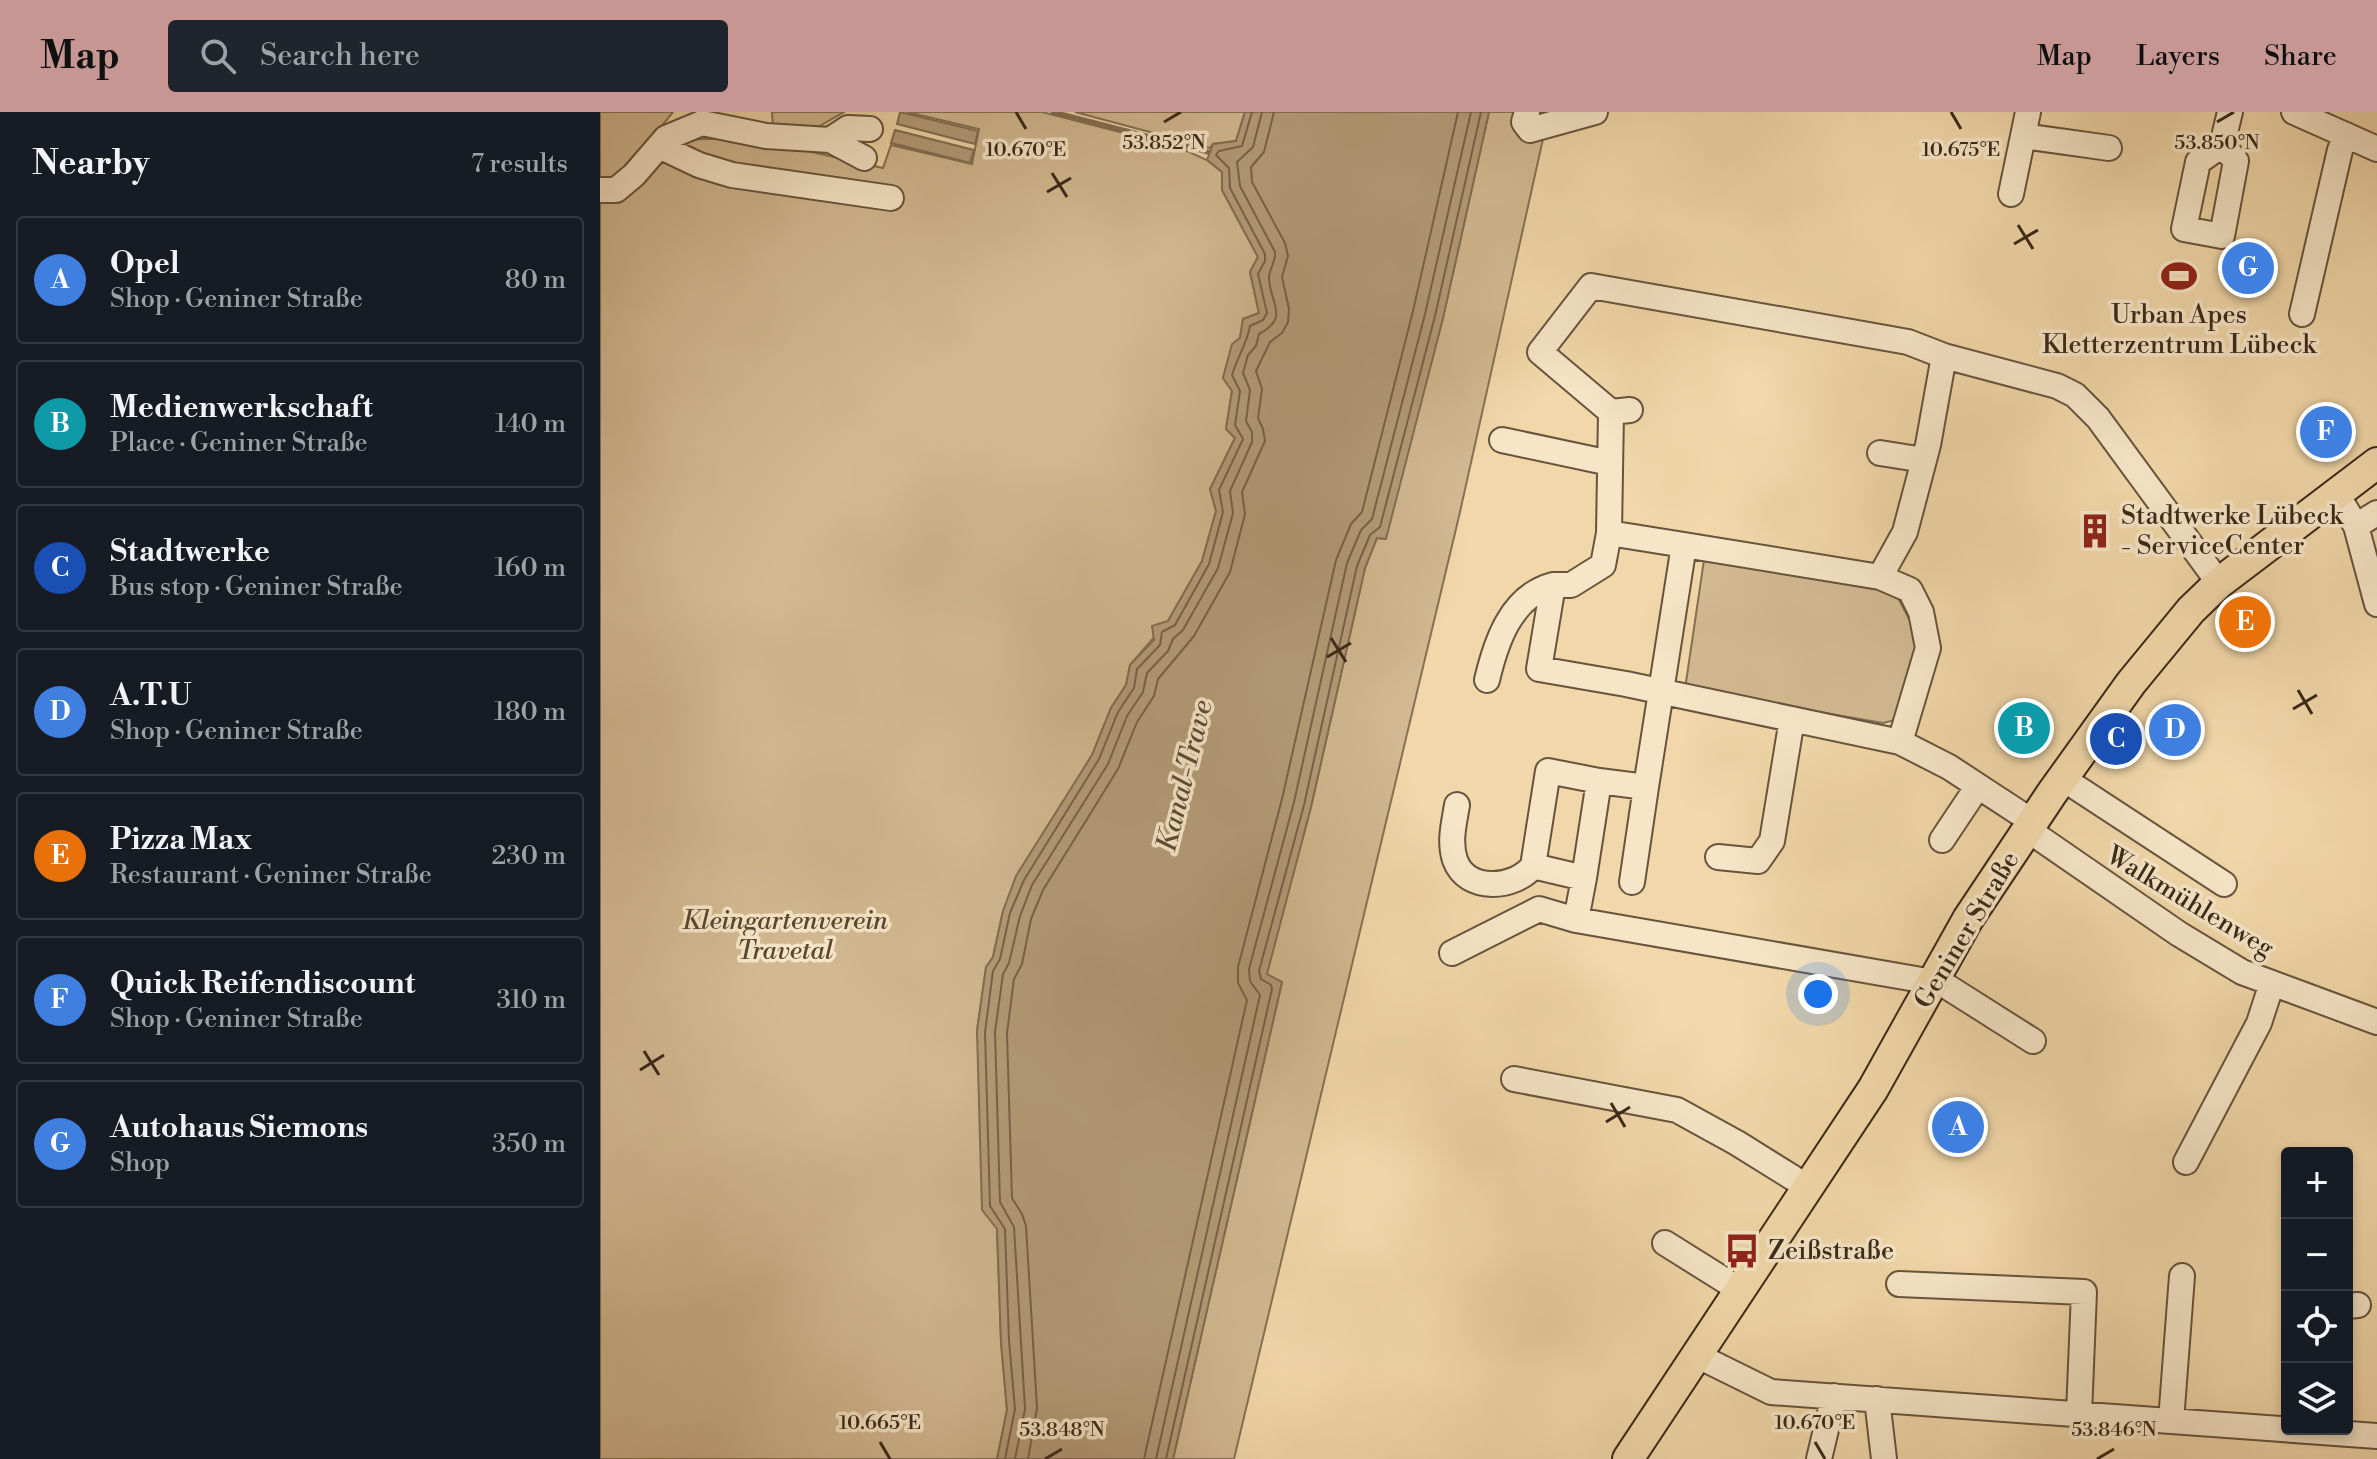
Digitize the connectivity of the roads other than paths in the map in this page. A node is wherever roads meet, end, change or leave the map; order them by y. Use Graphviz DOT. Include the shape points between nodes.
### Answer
graph roads {
  1 [pos="700,112"];
  2 [pos="1595,112"];
  3 [pos="2028,112"];
  4 [pos="2230,112"];
  5 [pos="2294,112"];
  6 [pos="1528,121"];
  7 [pos="767,124"];
  8 [pos="870,129"];
  9 [pos="2346,135"];
  10 [pos="2023,136"];
  11 [pos="830,140"];
  12 [pos="662,142"];
  13 [pos="2222,145"];
  14 [pos="2109,148"];
  15 [pos="2377,149"];
  16 [pos="864,158"];
  17 [pos="600,190"];
  18 [pos="2011,194"];
  19 [pos="891,198"];
  20 [pos="2302,314"];
  21 [pos="1944,356"];
  22 [pos="1502,440"];
  23 [pos="1880,453"];
  24 [pos="1924,460"];
  25 [pos="1610,463"];
  26 [pos="2377,463"];
  27 [pos="2336,493"];
  28 [pos="2377,513"];
  29 [pos="2356,526"];
  30 [pos="1609,533"];
  31 [pos="1684,545"];
  32 [pos="1880,577"];
  33 [pos="2219,583"];
  34 [pos="1553,585"];
  35 [pos="2377,603"];
  36 [pos="1487,680"];
  37 [pos="1660,693"];
  38 [pos="1792,719"];
  39 [pos="1900,742"];
  40 [pos="2062,778"];
  41 [pos="1599,781"];
  42 [pos="1978,786"];
  43 [pos="1646,787"];
  44 [pos="1455,815"];
  45 [pos="2030,826"];
  46 [pos="1942,840"];
  47 [pos="1718,857"];
  48 [pos="1533,866"];
  49 [pos="1584,878"];
  50 [pos="1632,882"];
  51 [pos="2224,884"];
  52 [pos="1576,920"];
  53 [pos="1452,953"];
  54 [pos="1934,980"];
  55 [pos="2272,983"];
  56 [pos="2377,1022"];
  57 [pos="2033,1041"];
  58 [pos="1514,1079"];
  59 [pos="2186,1162"];
  60 [pos="1806,1186"];
  61 [pos="1665,1243"];
  62 [pos="2182,1276"];
  63 [pos="1899,1284"];
  64 [pos="1740,1290"];
  65 [pos="1696,1355"];
  66 [pos="1834,1396"];
  67 [pos="1877,1399"];
  68 [pos="2079,1414"];
  69 [pos="2171,1421"];
  70 [pos="2281,1428"];
  71 [pos="2353,1434"];
  72 [pos="2377,1436"];
  73 [pos="1628,1459"];
  74 [pos="1819,1459"];
  75 [pos="1884,1459"];
  1 -- 12 [label="street"];
  2 -- 6 [label="street"];
  3 -- 10 [label="street"];
  4 -- 13 [label="street"];
  5 -- 9 [label="street"];
  7 -- 11 [label="street"];
  7 -- 12 [label="street" via="702,123"];
  8 -- 11 [label="street" via="848,128"];
  9 -- 15 [label="street"];
  9 -- 20 [label="street"];
  10 -- 14 [label="street"];
  10 -- 18 [label="street"];
  11 -- 16 [label="street"];
  12 -- 17 [label="street" via="616,190"];
  12 -- 19 [label="street" via="699,165 732,175"];
  21 -- 24 [label="street"];
  21 -- 25 [label="street" via="1908,342 1591,286 1540,352 1620,411"];
  21 -- 33 [label="street" via="2075,395 2098,418"];
  22 -- 25 [label="street"];
  23 -- 24 [label="street"];
  24 -- 32 [label="street" via="1905,532"];
  25 -- 30 [label="street"];
  26 -- 27 [label="main road, Geniner Straße"];
  27 -- 29 [label="street"];
  27 -- 33 [label="main road, Geniner Straße"];
  28 -- 29 [label="street"];
  29 -- 35 [label="street"];
  30 -- 31 [label="street"];
  30 -- 34 [label="street" via="1603,565 1571,585"];
  31 -- 32 [label="street"];
  31 -- 37 [label="street"];
  32 -- 39 [label="street" via="1910,590 1928,648"];
  33 -- 40 [label="main road, Geniner Straße" via="2154,653"];
  34 -- 36 [label="street" via="1523,602 1509,620"];
  34 -- 37 [label="street, Walkmühlenweg" via="1539,669"];
  37 -- 38 [label="street, Walkmühlenweg"];
  37 -- 43 [label="street"];
  38 -- 39 [label="street, Walkmühlenweg"];
  38 -- 47 [label="street" via="1772,841 1758,861"];
  39 -- 42 [label="street, Walkmühlenweg"];
  40 -- 45 [label="main road, Geniner Straße"];
  40 -- 51 [label="street"];
  41 -- 43 [label="street"];
  41 -- 48 [label="street" via="1548,771"];
  41 -- 49 [label="street"];
  42 -- 45 [label="street, Walkmühlenweg"];
  42 -- 46 [label="street"];
  43 -- 50 [label="street"];
  44 -- 48 [label="street" via="1451,842 1456,864 1473,880 1501,885 1525,876"];
  45 -- 54 [label="main road, Geniner Straße"];
  45 -- 55 [label="street, Walkmühlenweg" via="2179,934 2242,972"];
  48 -- 49 [label="street"];
  49 -- 52 [label="street"];
  52 -- 53 [label="street" via="1539,909"];
  52 -- 54 [label="street"];
  54 -- 57 [label="street"];
  54 -- 60 [label="main road, Geniner Straße" via="1873,1089"];
  55 -- 56 [label="street, Walkmühlenweg"];
  55 -- 59 [label="street" via="2259,1023"];
  58 -- 60 [label="street" via="1677,1110"];
  60 -- 64 [label="main road, Geniner Straße"];
  61 -- 64 [label="street"];
  62 -- 69 [label="street"];
  63 -- 68 [label="street" via="2084,1292"];
  64 -- 65 [label="main road, Geniner Straße"];
  65 -- 66 [label="street" via="1771,1392"];
  65 -- 73 [label="main road, Geniner Straße"];
  66 -- 67 [label="street"];
  66 -- 74 [label="street"];
  67 -- 68 [label="street"];
  67 -- 75 [label="street"];
  68 -- 69 [label="street"];
  69 -- 70 [label="street"];
  71 -- 72 [label="street"];
}
